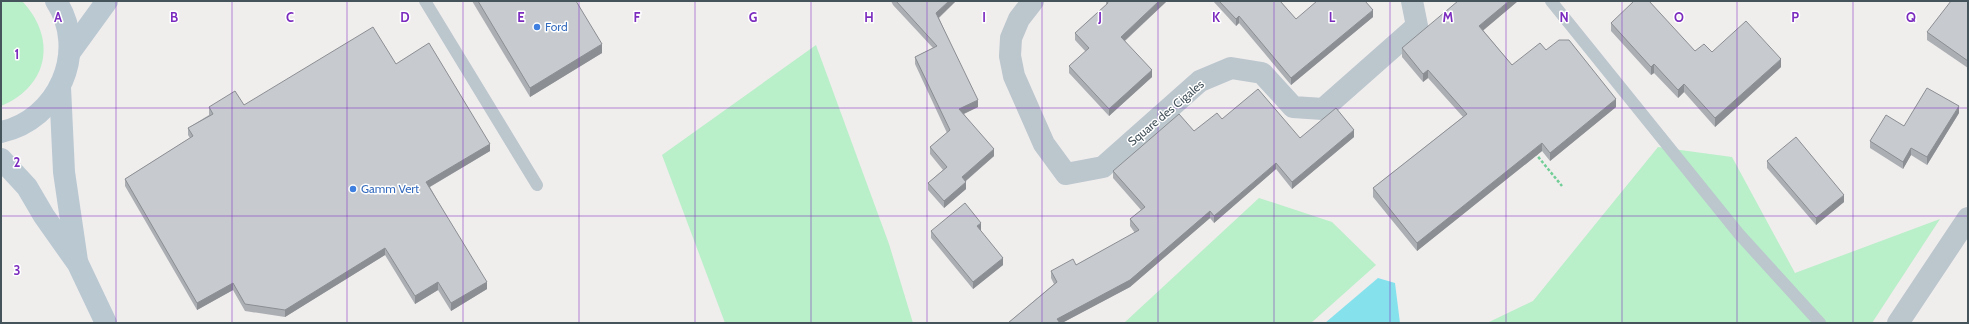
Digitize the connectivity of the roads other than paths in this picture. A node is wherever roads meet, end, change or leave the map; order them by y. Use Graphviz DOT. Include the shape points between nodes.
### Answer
graph roads {
  1 [pos="56,1"];
  2 [pos="107,1"];
  3 [pos="425,1"];
  4 [pos="1033,1"];
  5 [pos="1412,1"];
  6 [pos="1551,1"];
  7 [pos="70,52"];
  8 [pos="60,87"];
  9 [pos="1,132"];
  10 [pos="1,159"];
  11 [pos="537,185"];
  12 [pos="1968,218"];
  13 [pos="78,264"];
  14 [pos="106,323"];
  15 [pos="1820,323"];
  16 [pos="1898,323"];
  1 -- 7 [label="main road" via="65,18"];
  2 -- 7 [label="main road"];
  3 -- 11 [label="lane"];
  4 -- 5 [label="street, Square des Cigales" via="1019,19 1011,38 1010,56 1014,76 1044,144 1066,174 1103,167 1200,81 1231,68 1262,73 1293,107 1323,109 1417,26"];
  6 -- 15 [label="lane" via="1739,234"];
  7 -- 8 [label="main road" via="67,70"];
  8 -- 9 [label="main road" via="48,105 32,120 13,130"];
  8 -- 13 [label="main road" via="64,172"];
  10 -- 13 [label="main road" via="26,187"];
  12 -- 16 [label="street"];
  13 -- 14 [label="main road"];
}
